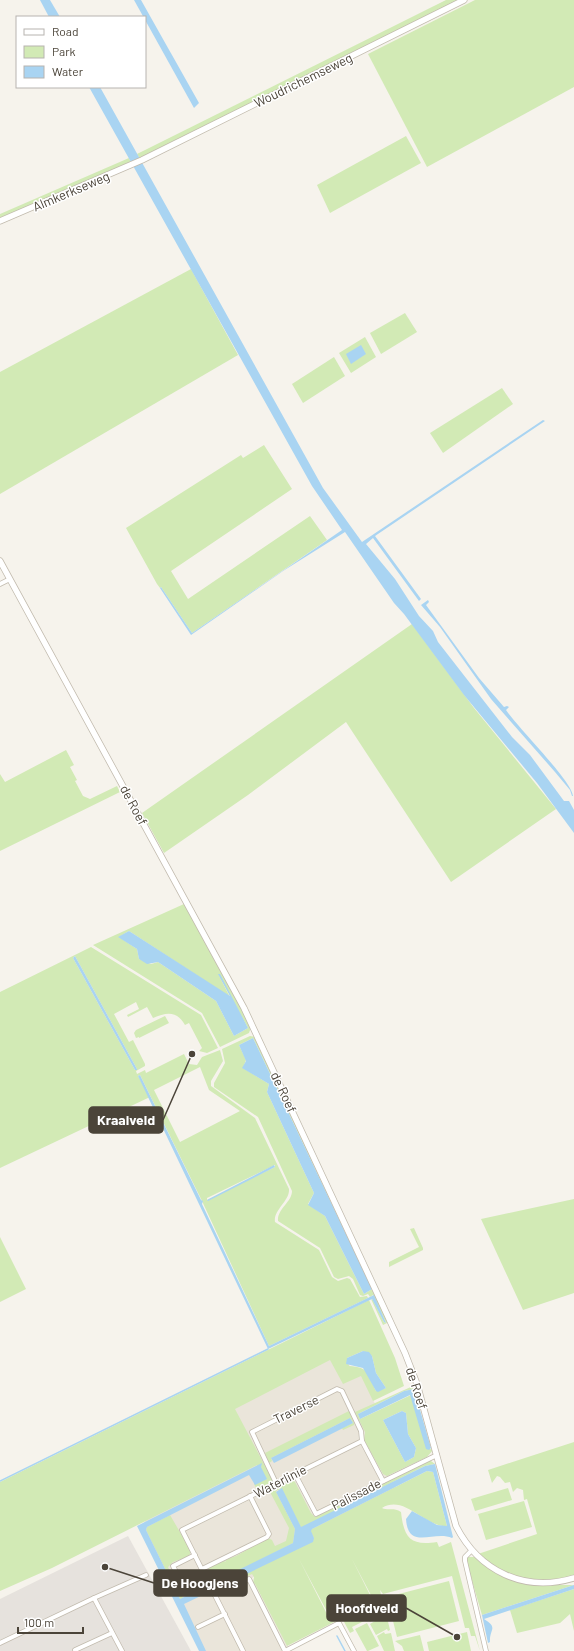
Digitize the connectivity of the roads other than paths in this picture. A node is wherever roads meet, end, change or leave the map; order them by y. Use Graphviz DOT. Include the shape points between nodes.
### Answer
graph roads {
  1 [pos="464,0"];
  2 [pos="142,160"];
  3 [pos="0,221"];
  4 [pos="0,561"];
  5 [pos="10,579"];
  6 [pos="0,584"];
  7 [pos="362,1441"];
  8 [pos="437,1455"];
  9 [pos="295,1474"];
  10 [pos="383,1481"];
  11 [pos="276,1483"];
  12 [pos="250,1496"];
  13 [pos="471,1551"];
  14 [pos="195,1555"];
  15 [pos="202,1569"];
  16 [pos="146,1575"];
  17 [pos="574,1578"];
  18 [pos="182,1583"];
  19 [pos="214,1594"];
  20 [pos="94,1598"];
  21 [pos="225,1614"];
  22 [pos="198,1627"];
  23 [pos="112,1633"];
  24 [pos="0,1643"];
  25 [pos="75,1650"];
  26 [pos="122,1651"];
  27 [pos="243,1651"];
  28 [pos="285,1651"];
  29 [pos="354,1651"];
  30 [pos="486,1651"];
  1 -- 2 [label="street, Woudrichemseweg"];
  2 -- 3 [label="street, Almkerkseweg"];
  4 -- 5 [label="street, de Roef"];
  5 -- 6 [label="street"];
  5 -- 8 [label="street, de Roef" via="244,1008 405,1353 417,1384"];
  7 -- 9 [label="street, Waterlinie"];
  7 -- 10 [label="street"];
  7 -- 11 [label="street, Traverse" via="362,1431 342,1391 337,1389 252,1432"];
  8 -- 10 [label="street, Palissade"];
  8 -- 13 [label="street, de Roef" via="456,1526"];
  9 -- 10 [label="street, Palissade" via="316,1514"];
  9 -- 11 [label="street, Waterlinie"];
  11 -- 12 [label="street, Waterlinie"];
  12 -- 14 [label="street, Waterlinie" via="182,1530"];
  12 -- 15 [label="street" via="269,1534"];
  13 -- 17 [label="street" via="498,1571 527,1582 546,1584"];
  13 -- 30 [label="street" via="465,1557 465,1561"];
  14 -- 15 [label="street, Waterlinie"];
  14 -- 18 [label="street" via="173,1566"];
  15 -- 19 [label="street, Waterlinie"];
  16 -- 20 [label="street"];
  19 -- 21 [label="street, Waterlinie"];
  19 -- 28 [label="street" via="249,1579"];
  20 -- 23 [label="street"];
  20 -- 24 [label="street"];
  21 -- 22 [label="street"];
  21 -- 27 [label="street, Waterlinie"];
  23 -- 25 [label="street"];
  23 -- 26 [label="street"];
  28 -- 29 [label="street" via="340,1623"];
}
